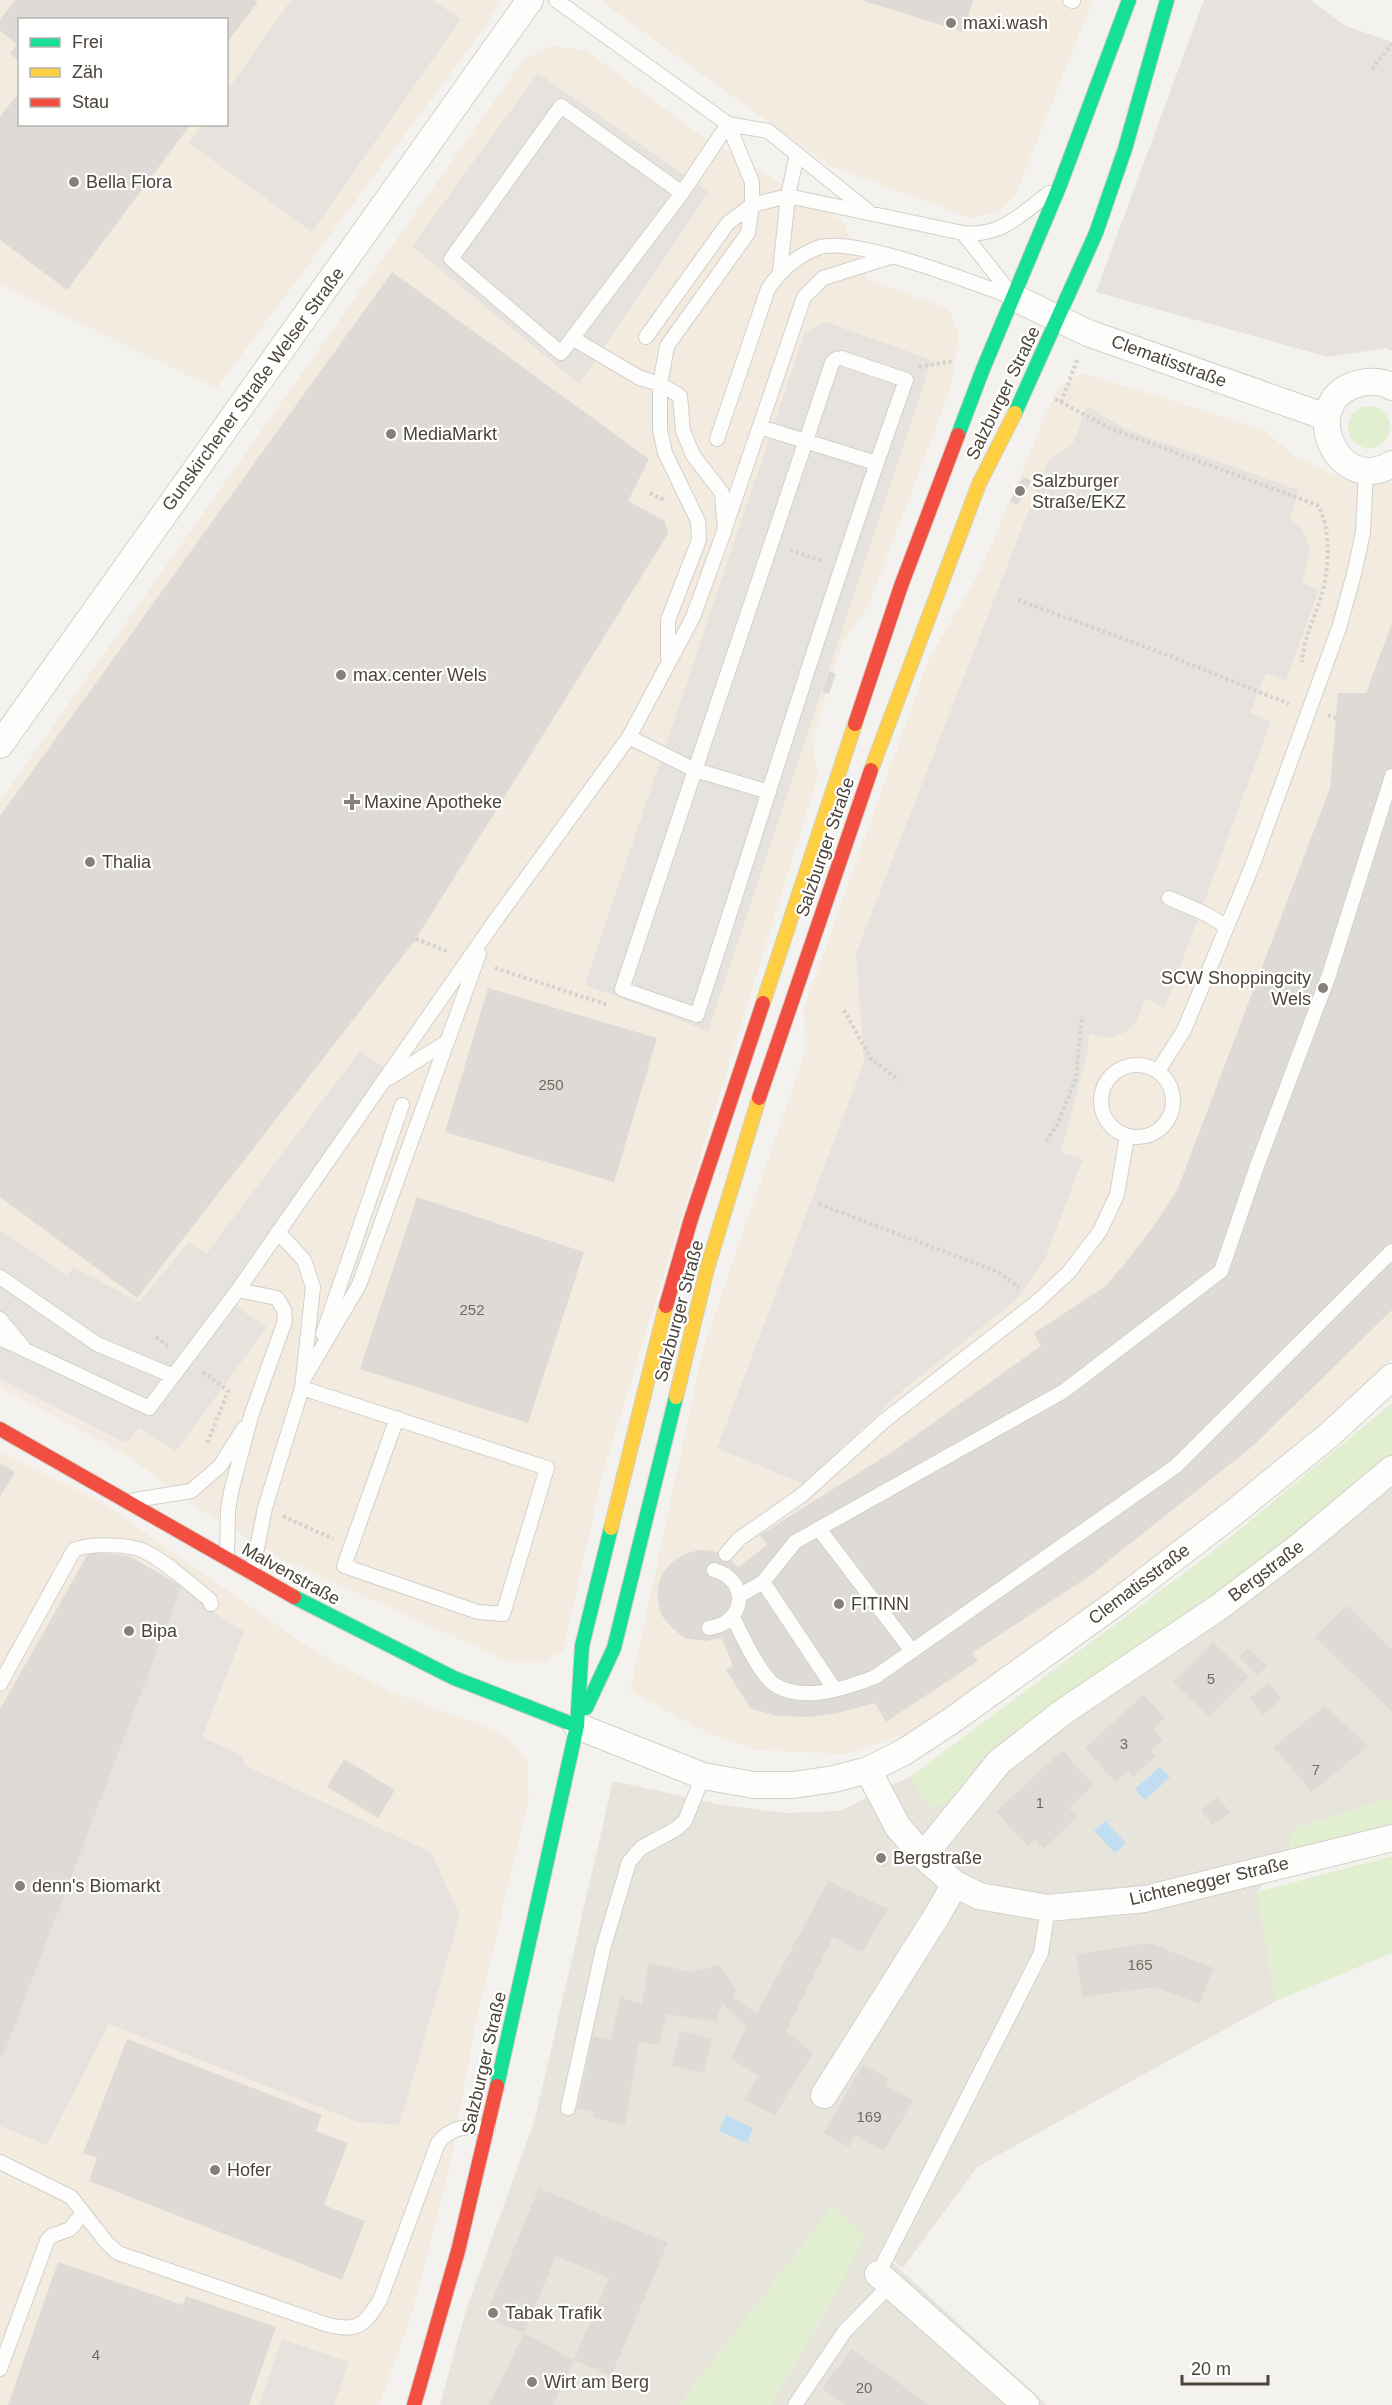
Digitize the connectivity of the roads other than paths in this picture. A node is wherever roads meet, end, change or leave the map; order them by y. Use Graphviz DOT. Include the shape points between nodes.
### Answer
graph roads {
  1 [pos="530,0"];
  2 [pos="556,0"];
  3 [pos="1129,0"];
  4 [pos="1167,0"];
  5 [pos="728,124"];
  6 [pos="797,154"];
  7 [pos="1060,185"];
  8 [pos="682,193"];
  9 [pos="788,196"];
  10 [pos="752,205"];
  11 [pos="872,214"];
  12 [pos="963,233"];
  13 [pos="892,256"];
  14 [pos="780,272"];
  15 [pos="1015,298"];
  16 [pos="1059,319"];
  17 [pos="646,337"];
  18 [pos="572,338"];
  19 [pos="660,384"];
  20 [pos="1392,387"];
  21 [pos="1326,417"];
  22 [pos="760,427"];
  23 [pos="717,439"];
  24 [pos="805,442"];
  25 [pos="876,463"];
  26 [pos="1392,464"];
  27 [pos="1366,471"];
  28 [pos="725,530"];
  29 [pos="668,662"];
  30 [pos="629,736"];
  31 [pos="0,745"];
  32 [pos="696,770"];
  33 [pos="1392,776"];
  34 [pos="769,792"];
  35 [pos="1169,898"];
  36 [pos="1227,927"];
  37 [pos="472,961"];
  38 [pos="447,1042"];
  39 [pos="1158,1071"];
  40 [pos="382,1083"];
  41 [pos="402,1105"];
  42 [pos="1127,1136"];
  43 [pos="278,1232"];
  44 [pos="1392,1251"];
  45 [pos="0,1277"];
  46 [pos="238,1290"];
  47 [pos="0,1318"];
  48 [pos="0,1338"];
  49 [pos="28,1353"];
  50 [pos="315,1358"];
  51 [pos="172,1376"];
  52 [pos="1392,1377"];
  53 [pos="303,1384"];
  54 [pos="251,1416"];
  55 [pos="397,1418"];
  56 [pos="0,1429"];
  57 [pos="1392,1469"];
  58 [pos="125,1501"];
  59 [pos="819,1529"];
  60 [pos="726,1554"];
  61 [pos="227,1559"];
  62 [pos="714,1570"];
  63 [pos="252,1573"];
  64 [pos="763,1582"];
  65 [pos="739,1596"];
  66 [pos="211,1604"];
  67 [pos="733,1617"];
  68 [pos="709,1628"];
  69 [pos="912,1651"];
  70 [pos="0,1684"];
  71 [pos="835,1690"];
  72 [pos="577,1726"];
  73 [pos="868,1770"];
  74 [pos="703,1776"];
  75 [pos="1392,1838"];
  76 [pos="923,1856"];
  77 [pos="955,1884"];
  78 [pos="1048,1908"];
  79 [pos="824,2094"];
  80 [pos="568,2108"];
  81 [pos="488,2128"];
  82 [pos="0,2162"];
  83 [pos="83,2213"];
  84 [pos="884,2280"];
  85 [pos="0,2369"];
  86 [pos="414,2405"];
  87 [pos="795,2405"];
  88 [pos="1026,2405"];
  1 -- 31 [label="street, Gunskirchener Straße Welser Straße"];
  2 -- 5 [label="lane"];
  3 -- 7 [label="main road, Salzburger Straße"];
  4 -- 16 [label="main road, Salzburger Straße" via="1125,149 1096,233"];
  5 -- 6 [label="lane" via="768,131"];
  5 -- 8 [label="lane"];
  5 -- 10 [label="lane" via="752,182"];
  6 -- 9 [label="lane"];
  6 -- 11 [label="lane"];
  7 -- 12 [label="lane" via="1001,229 981,235"];
  7 -- 15 [label="main road, Salzburger Straße"];
  8 -- 18 [label="lane"];
  8 -- 18 [label="lane" via="561,106 451,259 561,353"];
  9 -- 10 [label="lane"];
  9 -- 11 [label="lane"];
  9 -- 14 [label="lane"];
  10 -- 17 [label="lane" via="728,223"];
  10 -- 19 [label="lane" via="748,233 667,346"];
  11 -- 12 [label="lane"];
  12 -- 15 [label="lane"];
  13 -- 14 [label="lane" via="845,244 818,247"];
  13 -- 15 [label="lane"];
  13 -- 22 [label="lane" via="823,278 804,297"];
  14 -- 23 [label="lane" via="768,289"];
  15 -- 16 [label="street, Clematisstraße"];
  15 -- 72 [label="main road, Salzburger Straße" via="983,369 901,586 691,1219 582,1646"];
  16 -- 21 [label="street, Clematisstraße" via="1088,333"];
  16 -- 72 [label="main road, Salzburger Straße" via="978,484 863,791 775,1050 707,1269 614,1648"];
  18 -- 19 [label="lane" via="640,378"];
  19 -- 28 [label="lane" via="680,396 683,432 693,455 722,493"];
  19 -- 29 [label="lane" via="664,453 698,521 699,540 668,620"];
  20 -- 21 [label="street" via="1372,381 1351,385 1335,398"];
  21 -- 27 [label="street" via="1327,436 1335,452 1348,465"];
  22 -- 24 [label="lane"];
  22 -- 28 [label="lane"];
  24 -- 25 [label="lane"];
  24 -- 25 [label="lane" via="832,363 841,358 906,380"];
  24 -- 32 [label="lane"];
  25 -- 34 [label="lane"];
  26 -- 27 [label="street"];
  27 -- 36 [label="lane" via="1363,533 1339,628"];
  28 -- 29 [label="lane" via="693,617"];
  29 -- 30 [label="lane"];
  30 -- 32 [label="lane"];
  30 -- 37 [label="lane" via="495,921"];
  32 -- 34 [label="lane"];
  32 -- 34 [label="lane" via="622,989 697,1015"];
  33 -- 59 [label="lane" via="1329,975 1221,1271 1064,1391"];
  35 -- 36 [label="lane"];
  36 -- 39 [label="lane" via="1184,1030"];
  37 -- 38 [label="lane"];
  37 -- 40 [label="lane"];
  38 -- 40 [label="lane"];
  38 -- 50 [label="lane" via="359,1285"];
  39 -- 42 [label="lane" via="1171,1089 1172,1111 1159,1130 1149,1136"];
  39 -- 42 [label="lane" via="1127,1066 1103,1087 1102,1112 1116,1131"];
  40 -- 43 [label="lane"];
  41 -- 50 [label="lane"];
  42 -- 60 [label="lane" via="1116,1195 1100,1231 1069,1272 1037,1302 884,1421 802,1495 739,1539"];
  43 -- 46 [label="lane"];
  43 -- 53 [label="lane" via="304,1260 313,1287"];
  44 -- 69 [label="lane" via="1176,1466"];
  45 -- 51 [label="lane" via="97,1344"];
  46 -- 51 [label="lane"];
  46 -- 54 [label="lane" via="277,1298 284,1311 285,1321"];
  47 -- 49 [label="lane"];
  48 -- 49 [label="lane"];
  49 -- 51 [label="lane" via="149,1408"];
  50 -- 53 [label="lane"];
  52 -- 73 [label="street, Clematisstraße" via="1328,1436 1125,1596 951,1721"];
  53 -- 55 [label="lane"];
  53 -- 63 [label="lane" via="265,1508"];
  54 -- 58 [label="lane" via="220,1466 191,1491"];
  54 -- 61 [label="lane" via="228,1510"];
  55 -- 55 [label="lane" via="548,1468 502,1614 478,1612 344,1566"];
  56 -- 58 [label="main road, Malvenstraße"];
  57 -- 76 [label="street, Bergstraße" via="1219,1607 1063,1712 999,1762"];
  58 -- 61 [label="main road, Malvenstraße"];
  59 -- 64 [label="lane" via="795,1542"];
  59 -- 69 [label="lane"];
  61 -- 63 [label="main road, Malvenstraße"];
  62 -- 65 [label="lane" via="730,1578"];
  63 -- 72 [label="main road, Malvenstraße" via="454,1678"];
  64 -- 65 [label="lane"];
  64 -- 71 [label="lane"];
  65 -- 67 [label="lane"];
  66 -- 70 [label="lane" via="186,1580 145,1551 85,1545 74,1550"];
  67 -- 68 [label="lane" via="719,1627"];
  67 -- 71 [label="lane" via="750,1652 774,1684 797,1693"];
  69 -- 71 [label="lane" via="875,1677"];
  72 -- 74 [label="street"];
  72 -- 81 [label="main road, Salzburger Straße"];
  73 -- 74 [label="street" via="793,1785 754,1785"];
  73 -- 76 [label="street, Lichtenegger Straße" via="898,1827"];
  74 -- 80 [label="lane" via="685,1821 641,1848 629,1862 603,1949"];
  75 -- 78 [label="street, Lichtenegger Straße" via="1145,1899"];
  76 -- 77 [label="street, Lichtenegger Straße"];
  77 -- 78 [label="street, Lichtenegger Straße" via="979,1896"];
  77 -- 79 [label="street"];
  78 -- 84 [label="lane" via="1041,1953"];
  81 -- 83 [label="lane" via="451,2130 438,2143 380,2300 367,2320 356,2326 325,2324 118,2253"];
  81 -- 86 [label="main road, Salzburger Straße"];
  82 -- 83 [label="lane" via="71,2197"];
  83 -- 85 [label="lane" via="70,2229 47,2241"];
  84 -- 87 [label="lane" via="844,2331"];
  84 -- 88 [label="street"];
}
